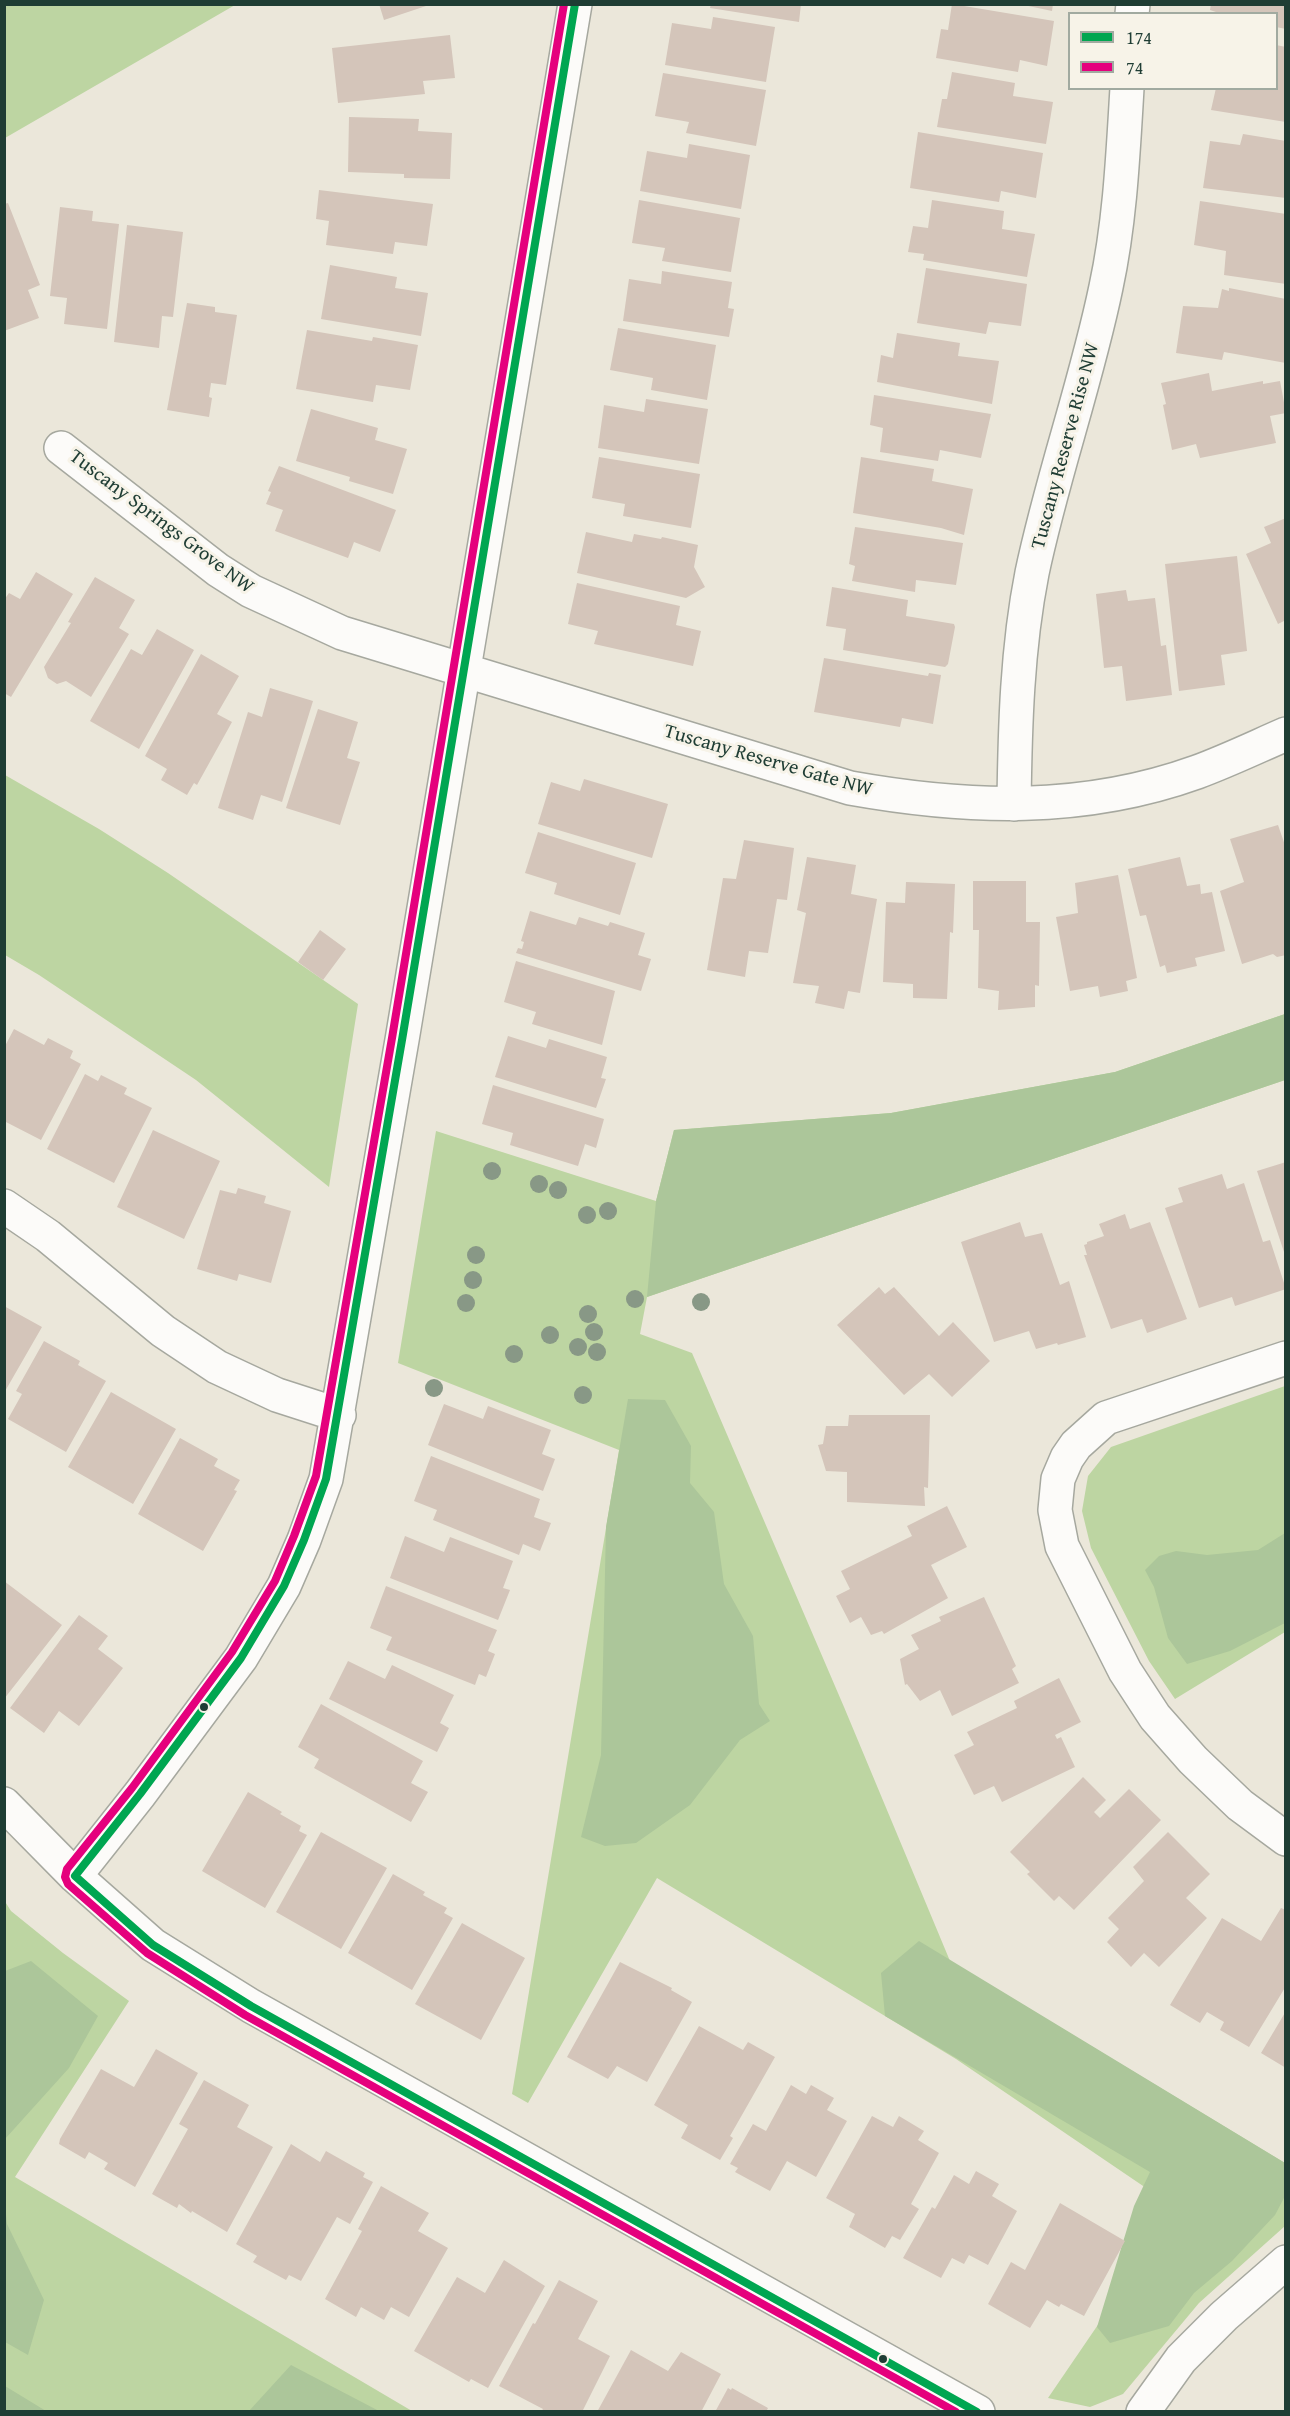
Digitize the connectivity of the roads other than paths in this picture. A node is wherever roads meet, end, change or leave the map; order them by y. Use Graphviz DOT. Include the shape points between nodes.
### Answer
graph roads {
  1 [pos="575,4"];
  2 [pos="1127,90"];
  3 [pos="61,448"];
  4 [pos="464,670"];
  5 [pos="1286,734"];
  6 [pos="1014,804"];
  7 [pos="4,1206"];
  8 [pos="1286,1358"];
  9 [pos="339,1415"];
  10 [pos="4,1804"];
  11 [pos="1286,1839"];
  12 [pos="75,1875"];
  13 [pos="1286,2262"];
  14 [pos="978,2412"];
  15 [pos="1143,2412"];
  1 -- 4 [label="street"];
  2 -- 6 [label="street, Tuscany Reserve Rise NW" via="1119,217 1106,286 1032,574 1020,660"];
  3 -- 4 [label="street, Tuscany Springs Grove NW" via="218,570 251,591 342,633"];
  4 -- 6 [label="street, Tuscany Reserve Gate NW" via="850,788 947,802"];
  4 -- 9 [label="street"];
  5 -- 6 [label="street, Tuscany Reserve Gate NW" via="1197,772 1140,788 1103,796"];
  7 -- 9 [label="street" via="48,1236 163,1331 217,1366 278,1395"];
  8 -- 11 [label="street" via="1106,1418 1067,1458 1058,1479 1055,1510 1062,1546 1125,1671 1155,1717 1240,1805"];
  9 -- 12 [label="street" via="326,1479 284,1586 241,1658"];
  10 -- 12 [label="street"];
  12 -- 14 [label="street" via="153,1945 251,2006"];
  13 -- 15 [label="street" via="1181,2359"];
}
